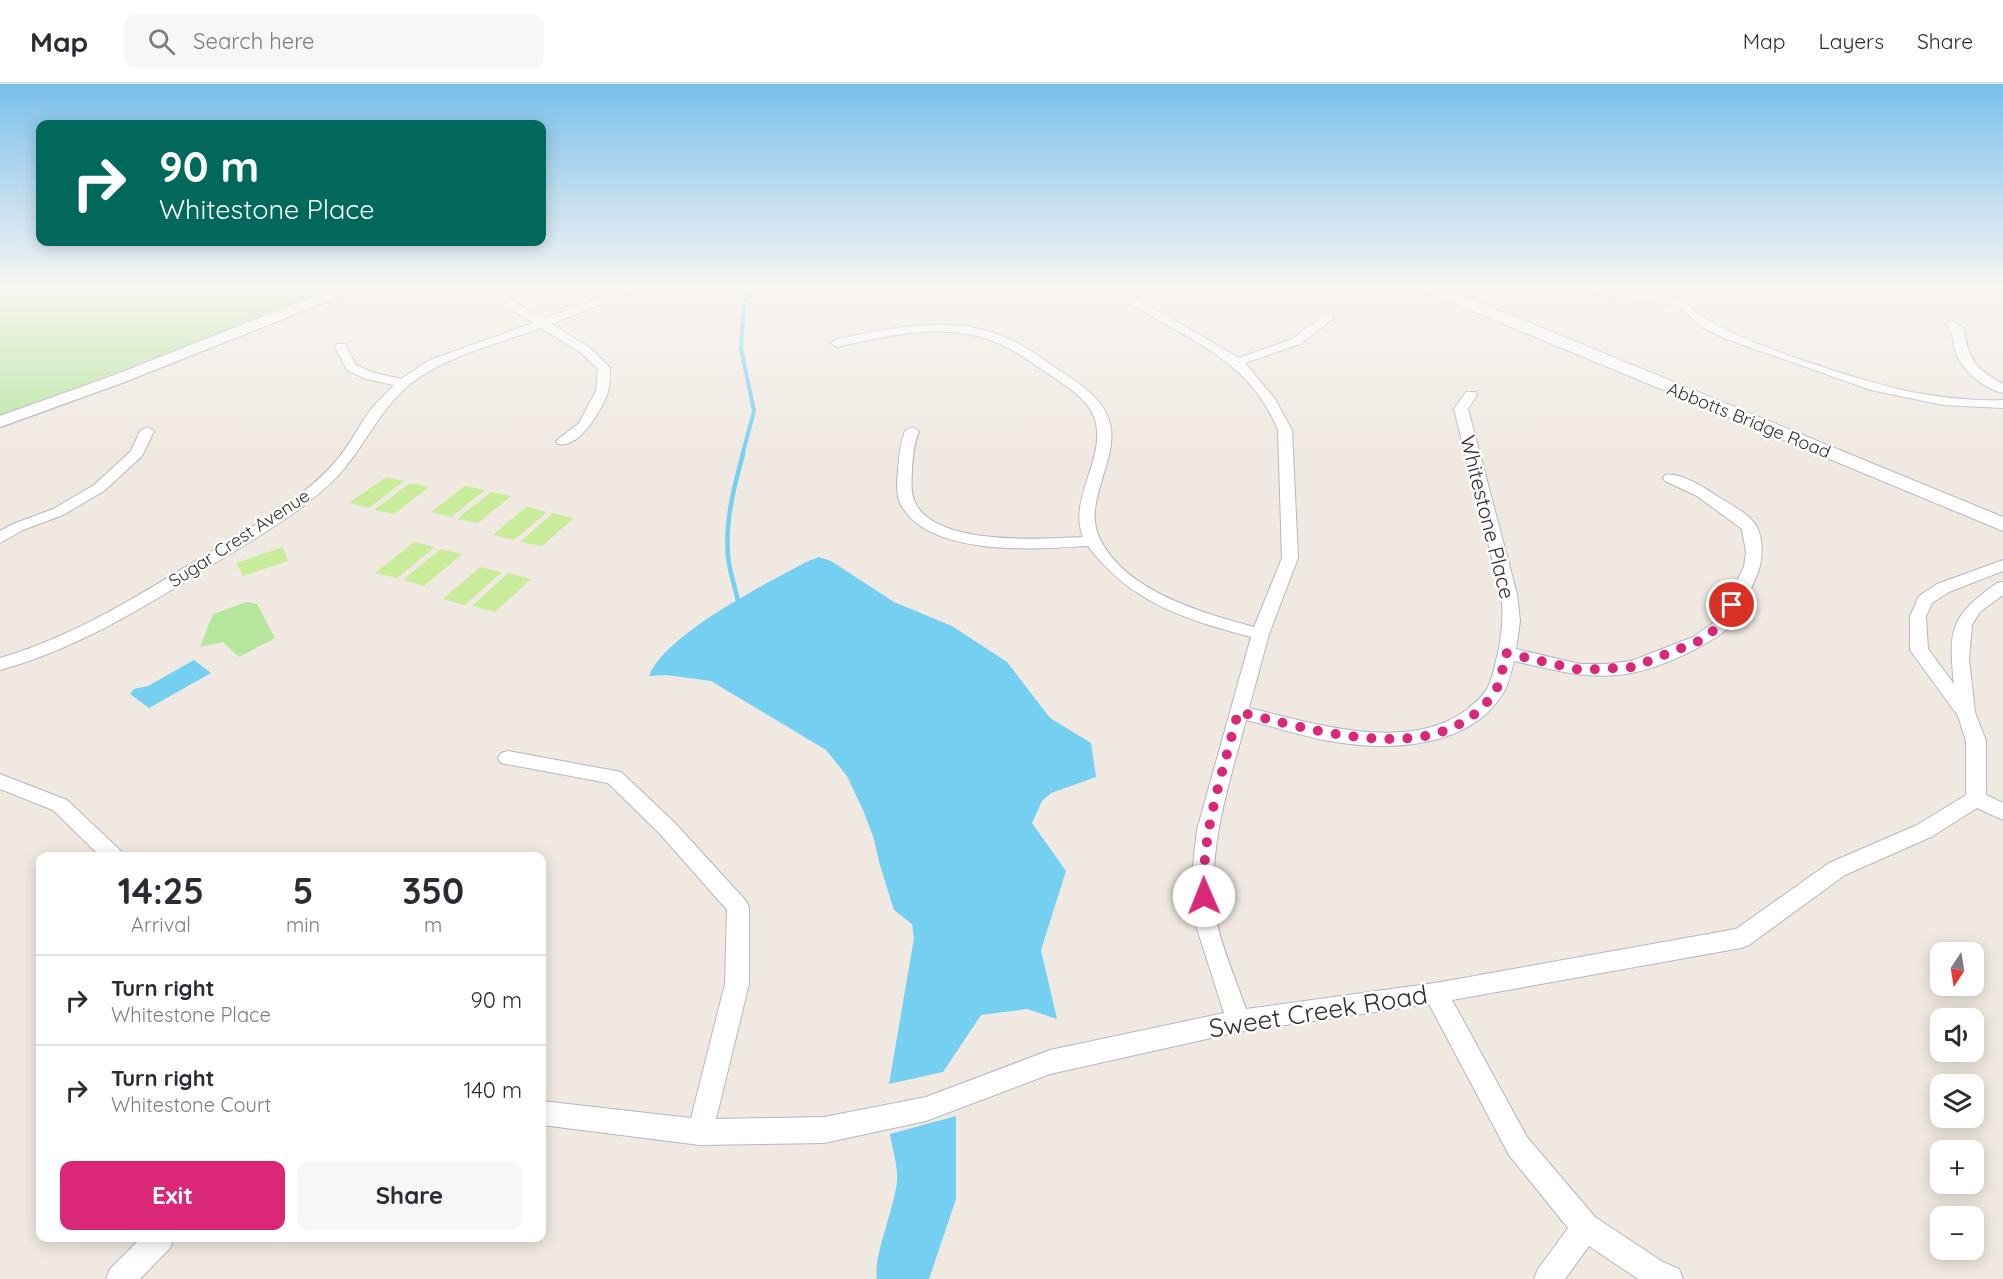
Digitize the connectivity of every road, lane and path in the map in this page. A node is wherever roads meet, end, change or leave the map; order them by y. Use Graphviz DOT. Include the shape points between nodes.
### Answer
graph roads {
  1 [pos="206,343"];
  2 [pos="488,343"];
  3 [pos="573,343"];
  4 [pos="1005,343"];
  5 [pos="1204,343"];
  6 [pos="1298,343"];
  7 [pos="1563,343"];
  8 [pos="1750,343"];
  9 [pos="1959,343"];
  10 [pos="341,347"];
  11 [pos="1237,362"];
  12 [pos="403,383"];
  13 [pos="2003,389"];
  14 [pos="1471,395"];
  15 [pos="2003,404"];
  16 [pos="0,422"];
  17 [pos="147,431"];
  18 [pos="912,431"];
  19 [pos="563,441"];
  20 [pos="1862,466"];
  21 [pos="1671,478"];
  22 [pos="0,521"];
  23 [pos="2003,525"];
  24 [pos="18,527"];
  25 [pos="2003,532"];
  26 [pos="0,538"];
  27 [pos="1092,540"];
  28 [pos="2003,565"];
  29 [pos="2003,587"];
  30 [pos="1260,634"];
  31 [pos="1506,653"];
  32 [pos="0,664"];
  33 [pos="1238,712"];
  34 [pos="1966,712"];
  35 [pos="508,758"];
  36 [pos="0,781"];
  37 [pos="1976,799"];
  38 [pos="2003,812"];
  39 [pos="109,852"];
  40 [pos="1435,993"];
  41 [pos="1238,1021"];
  42 [pos="546,1113"];
  43 [pos="700,1132"];
  44 [pos="1585,1227"];
  45 [pos="156,1242"];
  46 [pos="120,1279"];
  47 [pos="1548,1279"];
  48 [pos="1669,1279"];
  1 -- 16 [label="street"];
  2 -- 12 [label="street, Sugar Crest Avenue" via="434,363"];
  3 -- 19 [label="street" via="604,368 602,391 585,425"];
  4 -- 27 [label="street" via="1082,391 1097,406 1104,440 1086,522"];
  5 -- 11 [label="street"];
  6 -- 11 [label="street"];
  7 -- 20 [label="main road, Abbotts Bridge Road"];
  8 -- 15 [label="street" via="1858,382 1936,401"];
  9 -- 13 [label="street" via="1968,365"];
  10 -- 12 [label="street" via="351,367 370,376"];
  11 -- 30 [label="street" via="1277,410 1285,429 1290,558"];
  12 -- 32 [label="street, Sugar Crest Avenue" via="377,411 341,464 275,519 84,632"];
  14 -- 31 [label="street, Whitestone Place" via="1461,409 1509,594 1512,621"];
  17 -- 24 [label="street" via="137,453 99,488 58,512"];
  18 -- 27 [label="street" via="907,444 904,490 920,518 970,539 1047,544"];
  20 -- 23 [label="main road, Abbotts Bridge Road"];
  20 -- 25 [label="main road" via="1885,481"];
  21 -- 31 [label="street" via="1702,493 1750,528 1752,567 1723,624 1699,641 1634,667 1580,670"];
  22 -- 24 [label="street"];
  24 -- 26 [label="street"];
  27 -- 30 [label="street" via="1111,565 1156,599 1197,616"];
  28 -- 34 [label="street" via="1943,588 1925,600 1918,616 1919,650"];
  29 -- 34 [label="street" via="1974,608 1962,625 1960,659"];
  30 -- 33 [label="street"];
  31 -- 33 [label="street, Whitestone Place" via="1495,691 1481,708 1458,725 1424,735 1347,737"];
  33 -- 41 [label="street" via="1207,830 1203,873 1204,919"];
  34 -- 37 [label="street" via="1976,741"];
  35 -- 43 [label="street" via="614,777 668,829 738,907 737,984"];
  36 -- 39 [label="street" via="60,805"];
  37 -- 38 [label="street"];
  37 -- 40 [label="street, Sweet Creek Road" via="1924,831 1837,869 1741,938"];
  40 -- 41 [label="street, Sweet Creek Road"];
  40 -- 44 [label="street" via="1518,1146"];
  41 -- 43 [label="street, Sweet Creek Road" via="1050,1062 926,1109 824,1130"];
  42 -- 43 [label="street, Sweet Creek Road"];
  44 -- 47 [label="street"];
  44 -- 48 [label="street"];
  45 -- 46 [label="street"];
}
